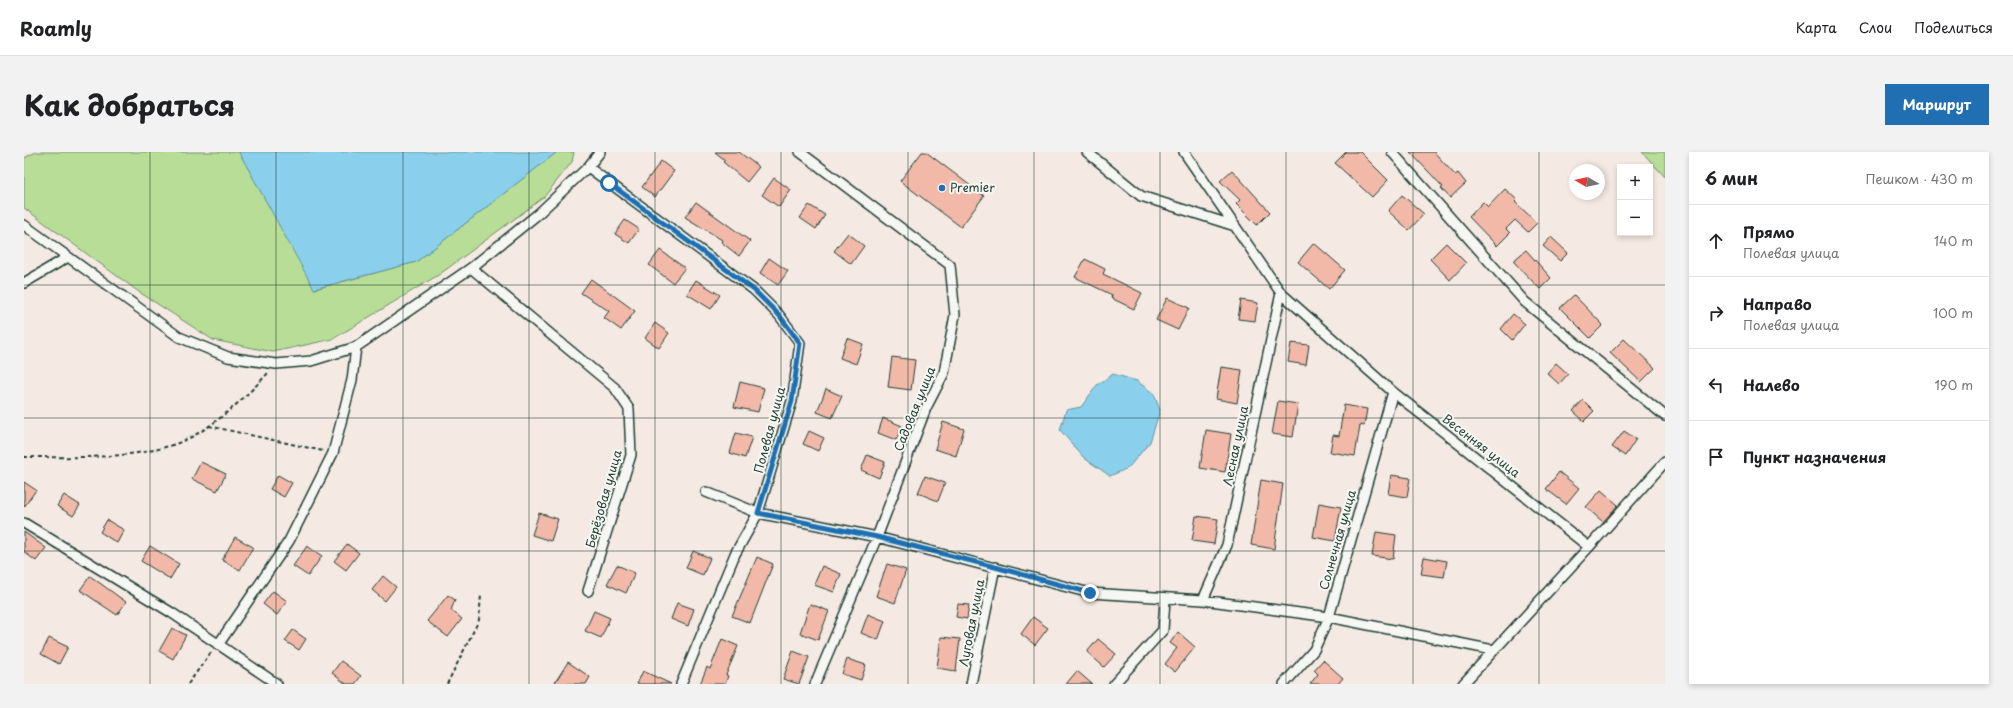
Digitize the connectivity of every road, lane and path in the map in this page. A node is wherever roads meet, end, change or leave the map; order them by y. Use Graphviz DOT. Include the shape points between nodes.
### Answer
graph roads {
  1 [pos="600,152"];
  2 [pos="800,152"];
  3 [pos="1087,152"];
  4 [pos="1184,152"];
  5 [pos="1392,152"];
  6 [pos="588,166"];
  7 [pos="24,225"];
  8 [pos="1235,226"];
  9 [pos="68,257"];
  10 [pos="471,268"];
  11 [pos="24,283"];
  12 [pos="1281,293"];
  13 [pos="356,347"];
  14 [pos="276,364"];
  15 [pos="1392,392"];
  16 [pos="1665,416"];
  17 [pos="209,426"];
  18 [pos="333,453"];
  19 [pos="24,456"];
  20 [pos="1665,462"];
  21 [pos="706,492"];
  22 [pos="758,513"];
  23 [pos="24,523"];
  24 [pos="877,537"];
  25 [pos="1589,547"];
  26 [pos="995,567"];
  27 [pos="588,591"];
  28 [pos="481,596"];
  29 [pos="1165,599"];
  30 [pos="1203,600"];
  31 [pos="1329,617"];
  32 [pos="218,644"];
  33 [pos="1493,650"];
  34 [pos="188,684"];
  35 [pos="277,684"];
  36 [pos="447,684"];
  37 [pos="681,684"];
  38 [pos="815,684"];
  39 [pos="971,684"];
  40 [pos="1114,684"];
  41 [pos="1284,684"];
  42 [pos="1463,684"];
  1 -- 6 [label="street"];
  2 -- 24 [label="street, Садовая улица" via="950,265 955,315 944,373 926,408"];
  3 -- 8 [label="street" via="1141,196"];
  4 -- 8 [label="street, Весенняя улица"];
  5 -- 16 [label="street" via="1525,302"];
  6 -- 10 [label="street" via="538,214"];
  6 -- 22 [label="street, Полевая улица" via="754,290 779,315 800,343 792,401"];
  7 -- 9 [label="street"];
  8 -- 12 [label="street, Весенняя улица"];
  9 -- 11 [label="street"];
  9 -- 14 [label="street" via="179,337 228,357"];
  10 -- 13 [label="street"];
  10 -- 27 [label="street, Берёзовая улица" via="543,331 615,388 629,409 631,455"];
  12 -- 15 [label="street, Весенняя улица"];
  12 -- 30 [label="street, Лесная улица" via="1227,545"];
  13 -- 14 [label="street" via="311,361"];
  13 -- 18 [label="street" via="352,380"];
  14 -- 17 [label="path" via="248,395"];
  15 -- 25 [label="street, Весенняя улица"];
  15 -- 31 [label="street, Солнечная улица"];
  17 -- 18 [label="path"];
  17 -- 19 [label="path" via="178,443 136,453 66,457"];
  18 -- 32 [label="street" via="289,541"];
  20 -- 25 [label="street"];
  21 -- 22 [label="street"];
  22 -- 24 [label="street"];
  22 -- 37 [label="street, Полевая улица" via="735,554"];
  23 -- 32 [label="street"];
  24 -- 26 [label="street"];
  24 -- 38 [label="street, Садовая улица"];
  25 -- 33 [label="street"];
  26 -- 29 [label="street" via="1090,593"];
  26 -- 39 [label="street, Луговая улица"];
  28 -- 36 [label="path" via="479,620"];
  29 -- 30 [label="street"];
  29 -- 40 [label="street" via="1163,630"];
  30 -- 31 [label="street"];
  31 -- 33 [label="street"];
  31 -- 41 [label="street, Солнечная улица" via="1314,650"];
  32 -- 34 [label="path"];
  32 -- 35 [label="street"];
  33 -- 42 [label="street"];
}
